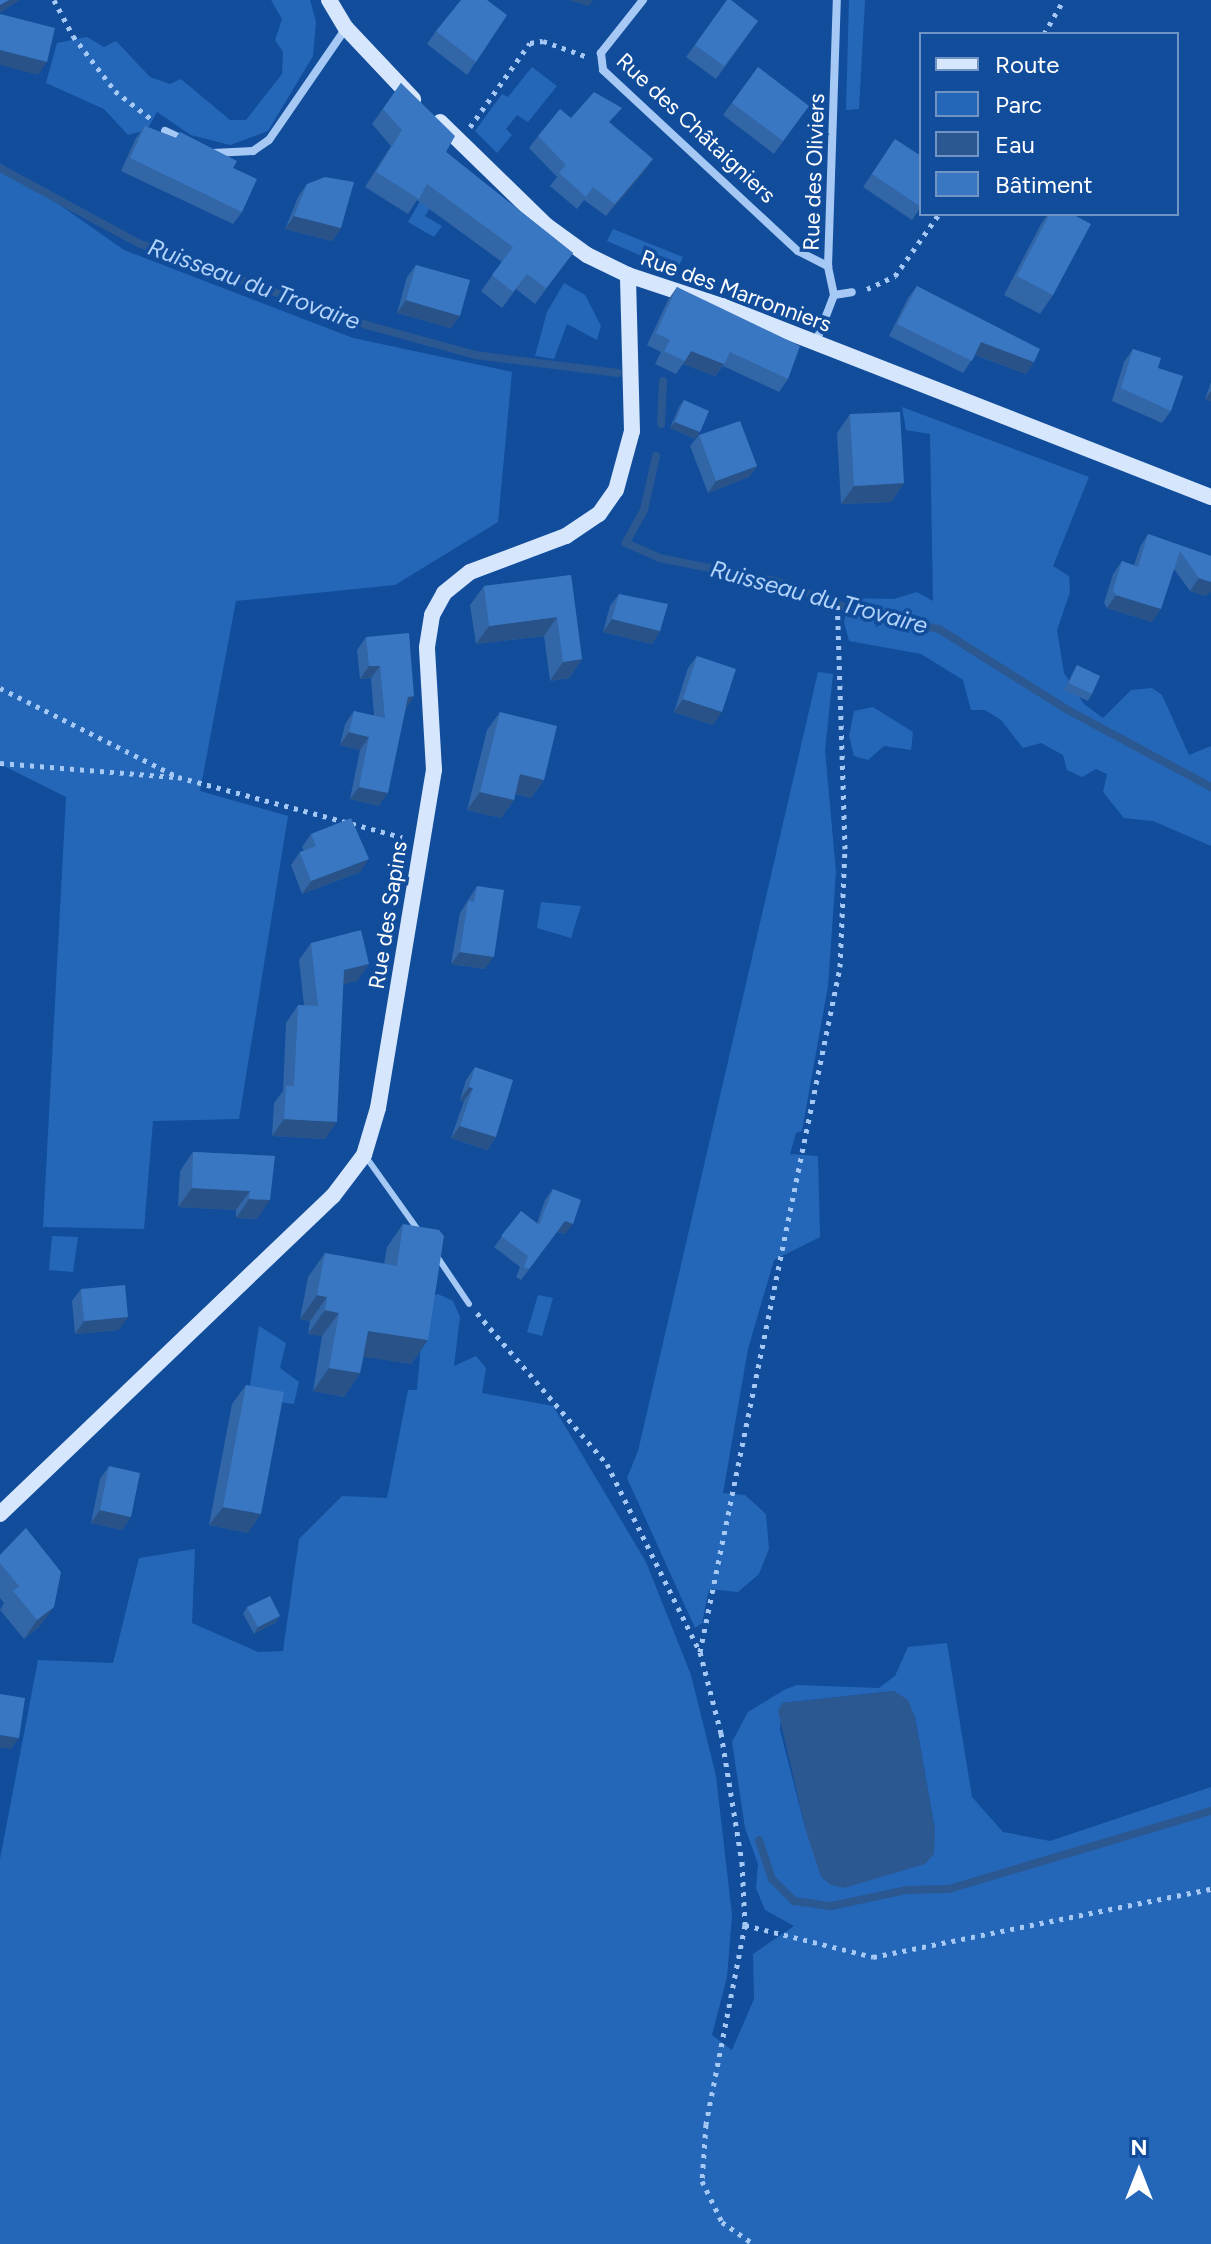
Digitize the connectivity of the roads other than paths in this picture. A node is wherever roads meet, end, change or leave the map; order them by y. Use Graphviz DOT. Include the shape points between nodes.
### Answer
graph roads {
  1 [pos="329,0"];
  2 [pos="643,0"];
  3 [pos="837,0"];
  4 [pos="346,28"];
  5 [pos="165,131"];
  6 [pos="828,266"];
  7 [pos="628,275"];
  8 [pos="852,292"];
  9 [pos="834,295"];
  10 [pos="816,342"];
  11 [pos="1211,497"];
  12 [pos="364,1155"];
  13 [pos="469,1304"];
  14 [pos="0,1514"];
  1 -- 4 [label="street, Rue des Marronniers"];
  2 -- 6 [label="street, Rue des Châtaigniers" via="601,53 603,70 798,251"];
  3 -- 6 [label="street, Rue des Oliviers"];
  4 -- 5 [label="street" via="286,122 253,151 211,153"];
  4 -- 7 [label="street, Rue des Marronniers" via="547,226 587,255"];
  6 -- 9 [label="street, Rue des Oliviers"];
  7 -- 10 [label="street, Rue des Marronniers"];
  7 -- 12 [label="street, Rue des Sapins" via="632,431 616,490 599,514 566,536 470,572 444,593 432,615 427,647 434,770 378,1108"];
  8 -- 9 [label="street"];
  9 -- 10 [label="street"];
  10 -- 11 [label="street, Rue des Marronniers"];
  12 -- 13 [label="lane"];
  12 -- 14 [label="street, Rue des Sapins" via="333,1196"];
}
